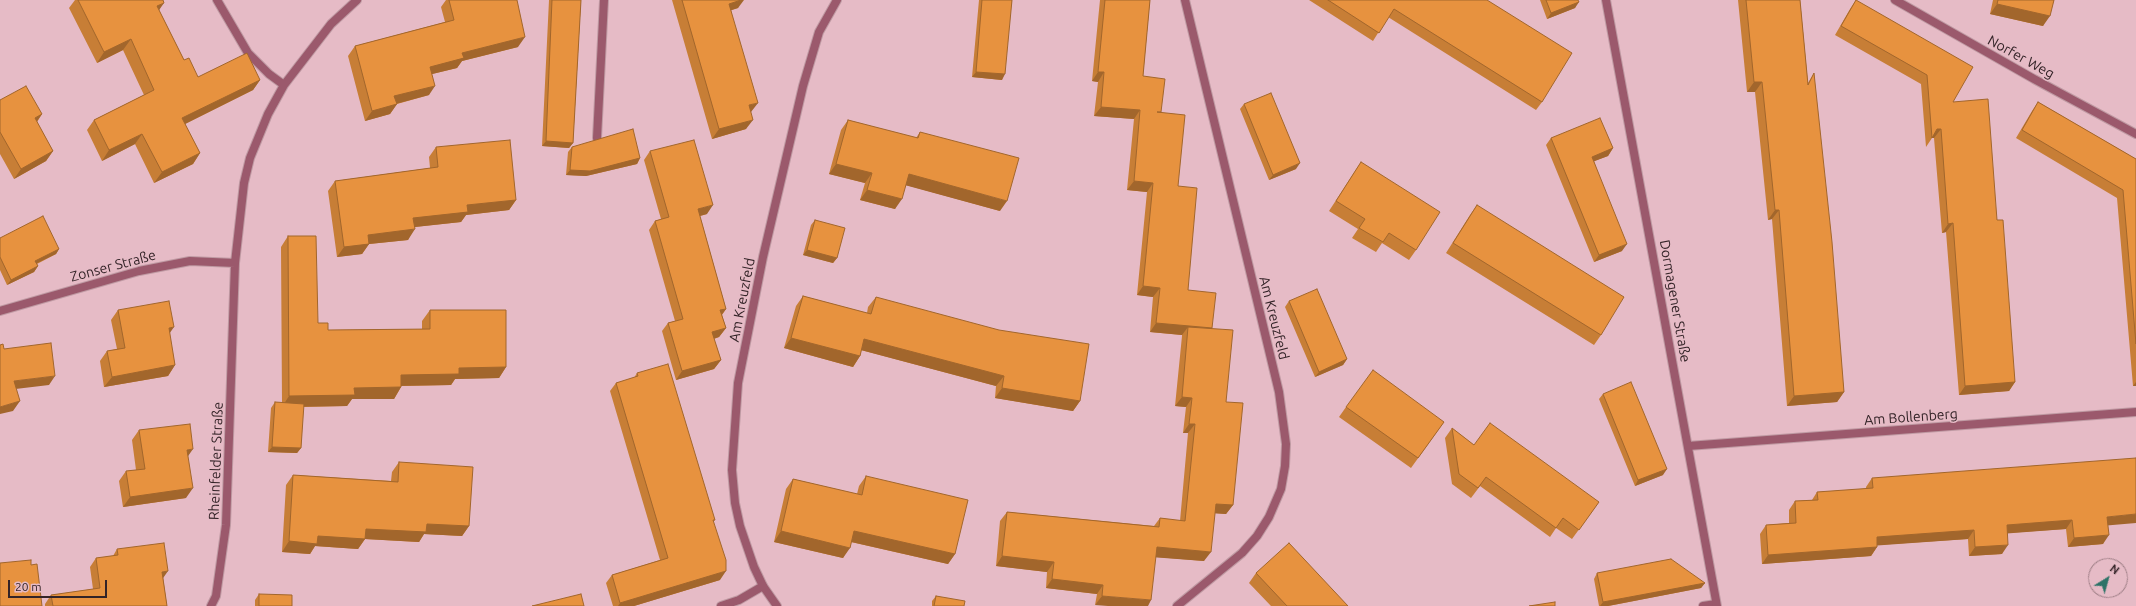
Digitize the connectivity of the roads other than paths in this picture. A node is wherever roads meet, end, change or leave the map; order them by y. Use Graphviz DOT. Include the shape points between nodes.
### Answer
graph roads {
  1 [pos="217,0"];
  2 [pos="357,0"];
  3 [pos="604,0"];
  4 [pos="837,0"];
  5 [pos="1184,0"];
  6 [pos="1606,0"];
  7 [pos="1895,0"];
  8 [pos="284,85"];
  9 [pos="2136,134"];
  10 [pos="597,138"];
  11 [pos="235,263"];
  12 [pos="0,311"];
  13 [pos="2136,412"];
  14 [pos="1688,446"];
  15 [pos="763,586"];
  16 [pos="1717,605"];
  17 [pos="211,606"];
  18 [pos="721,606"];
  19 [pos="777,606"];
  20 [pos="1177,606"];
  21 [pos="1704,606"];
  1 -- 8 [label="street" via="248,53"];
  2 -- 8 [label="street" via="326,29"];
  3 -- 10 [label="street"];
  4 -- 15 [label="street, Am Kreuzfeld" via="819,32 803,86 763,257 738,383 732,463 735,503 747,547"];
  5 -- 20 [label="street, Am Kreuzfeld" via="1279,392 1286,444 1280,489 1269,517 1257,536 1242,553"];
  6 -- 14 [label="street, Dormagener Straße"];
  7 -- 9 [label="street, Norfer Weg"];
  8 -- 11 [label="street" via="268,114 250,158 244,183"];
  11 -- 12 [label="street, Zonser Straße" via="190,261 139,271"];
  11 -- 17 [label="street, Rheinfelder Straße" via="226,525 218,589"];
  13 -- 14 [label="street, Am Bollenberg"];
  14 -- 16 [label="street, Dormagener Straße"];
  15 -- 18 [label="street" via="739,600"];
  15 -- 19 [label="street, Am Kreuzfeld"];
  16 -- 21 [label="street"];
}
